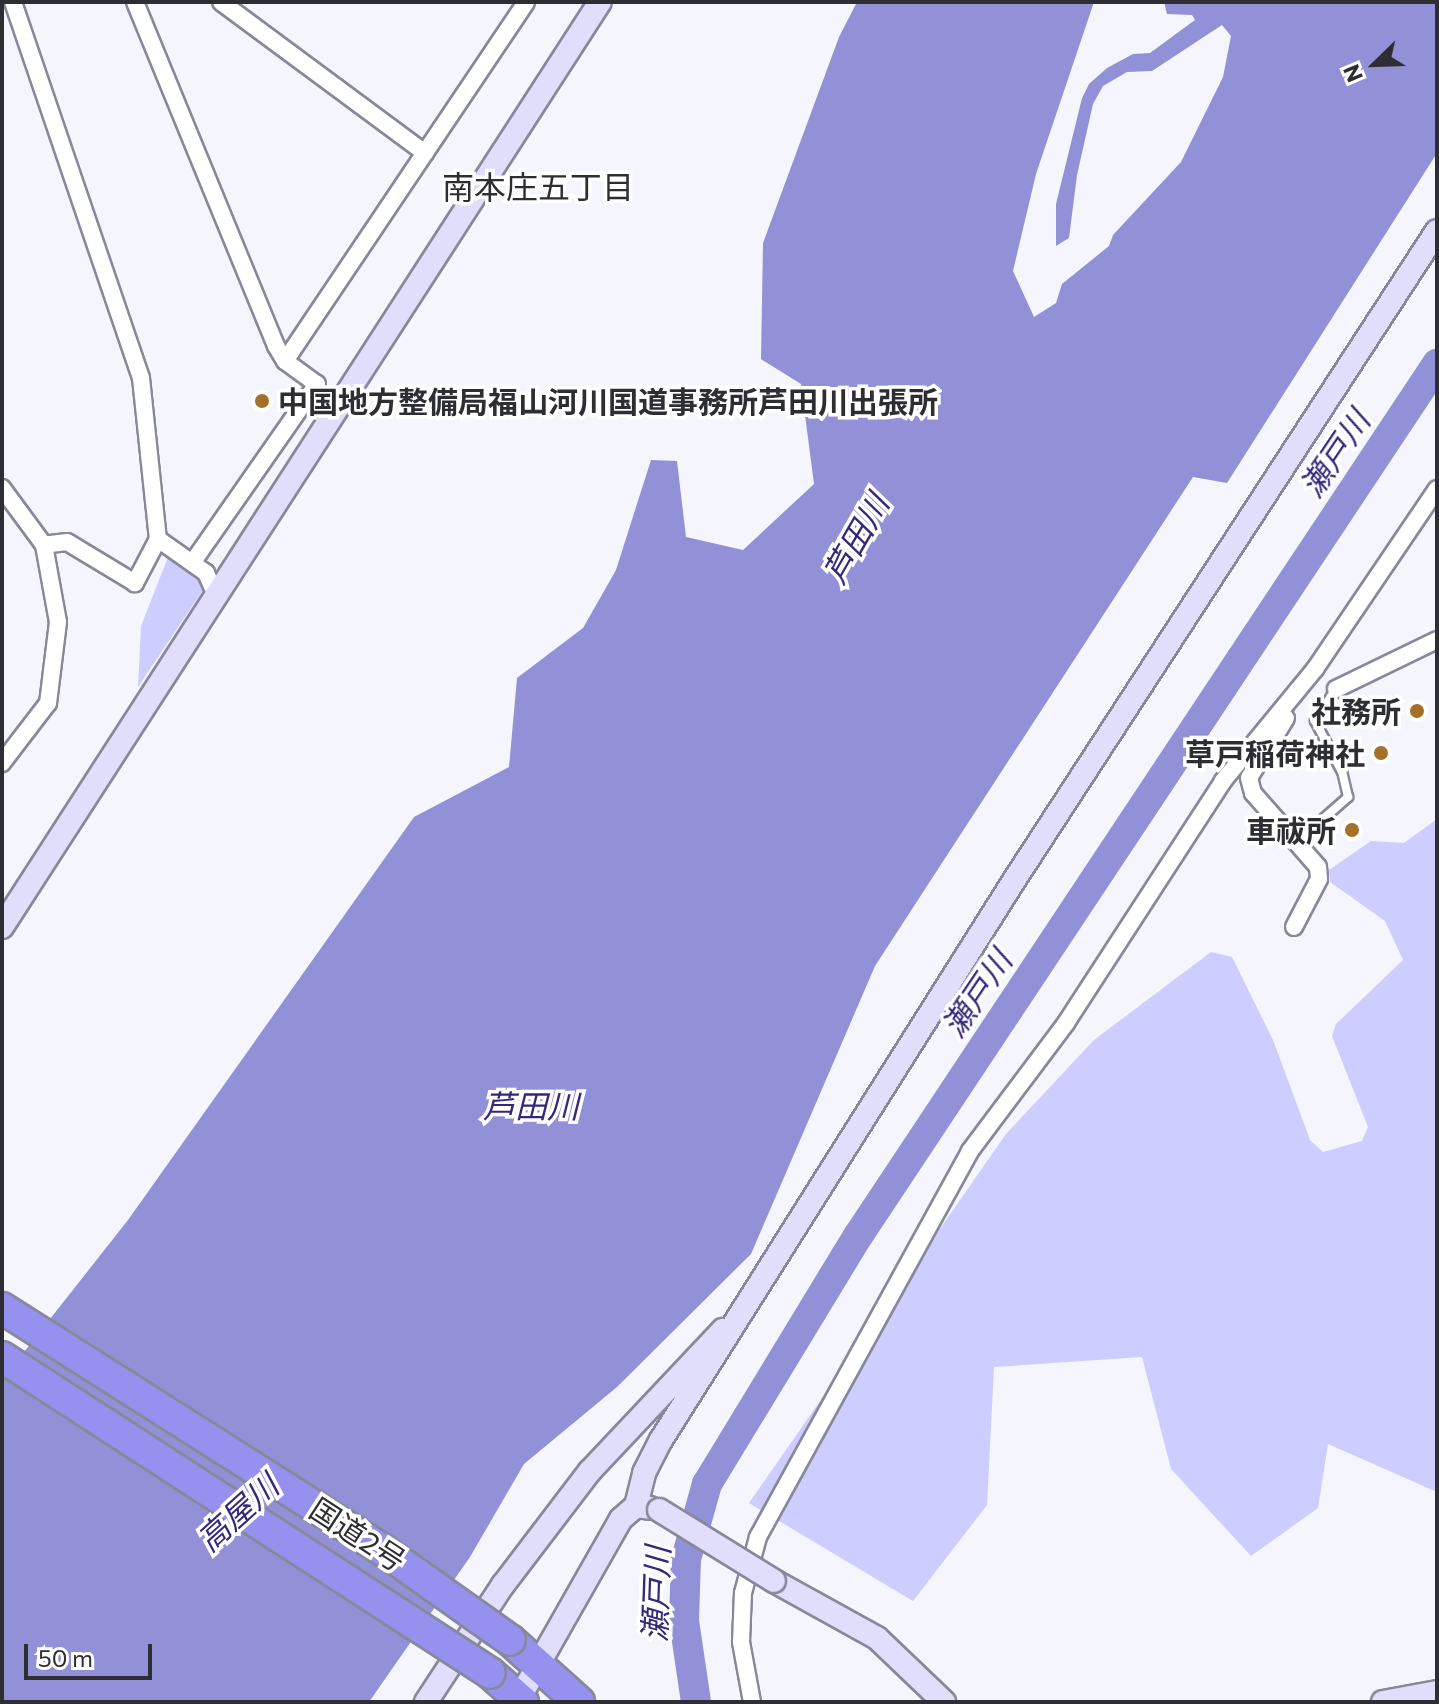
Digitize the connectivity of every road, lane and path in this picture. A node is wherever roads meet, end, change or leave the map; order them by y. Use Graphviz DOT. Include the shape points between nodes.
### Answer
graph roads {
  1 [pos="135,2"];
  2 [pos="221,2"];
  3 [pos="526,2"];
  4 [pos="600,2"];
  5 [pos="15,3"];
  6 [pos="425,153"];
  7 [pos="1437,231"];
  8 [pos="285,361"];
  9 [pos="2,488"];
  10 [pos="1437,489"];
  11 [pos="158,539"];
  12 [pos="44,545"];
  13 [pos="192,563"];
  14 [pos="215,593"];
  15 [pos="1437,640"];
  16 [pos="1336,689"];
  17 [pos="1292,697"];
  18 [pos="2,763"];
  19 [pos="1298,841"];
  20 [pos="2,927"];
  21 [pos="1294,927"];
  22 [pos="753,1301"];
  23 [pos="2,1308"];
  24 [pos="2,1357"];
  25 [pos="671,1382"];
  26 [pos="673,1422"];
  27 [pos="636,1506"];
  28 [pos="540,1664"];
  29 [pos="1437,1692"];
  30 [pos="520,1701"];
  31 [pos="426,1702"];
  32 [pos="579,1702"];
  33 [pos="752,1702"];
  34 [pos="944,1702"];
  35 [pos="1383,1702"];
  1 -- 8 [label="street"];
  2 -- 6 [label="street"];
  3 -- 6 [label="street"];
  4 -- 14 [label="street"];
  5 -- 11 [label="street" via="141,378"];
  6 -- 8 [label="street"];
  7 -- 22 [label="street" via="1015,879"];
  8 -- 13 [label="street" via="317,384"];
  9 -- 12 [label="street"];
  10 -- 17 [label="street"];
  11 -- 12 [label="street" via="135,583 67,542"];
  11 -- 13 [label="street"];
  12 -- 18 [label="street" via="58,622 51,690 48,703"];
  13 -- 14 [label="street" via="206,573"];
  14 -- 20 [label="street"];
  15 -- 16 [label="street"];
  16 -- 19 [label="lane" via="1315,721 1342,772 1348,797"];
  17 -- 19 [label="street" via="1289,713 1249,778 1253,793"];
  17 -- 33 [label="street" via="1223,781 1066,1023 970,1151 758,1537 742,1617"];
  19 -- 21 [label="street" via="1318,867 1319,879"];
  22 -- 25 [label="street"];
  22 -- 26 [label="street"];
  23 -- 28 [label="highway, 国道2号, bridge" via="380,1548"];
  24 -- 30 [label="highway, 国道2号, bridge" via="490,1673"];
  25 -- 26 [label="street" via="677,1396"];
  25 -- 31 [label="street" via="590,1471 512,1572"];
  26 -- 27 [label="street" via="644,1473"];
  27 -- 28 [label="street" via="621,1519"];
  27 -- 34 [label="street, bridge" via="659,1510 877,1638"];
  28 -- 30 [label="street"];
  28 -- 32 [label="highway, 国道2号"];
  29 -- 35 [label="street"];
}
